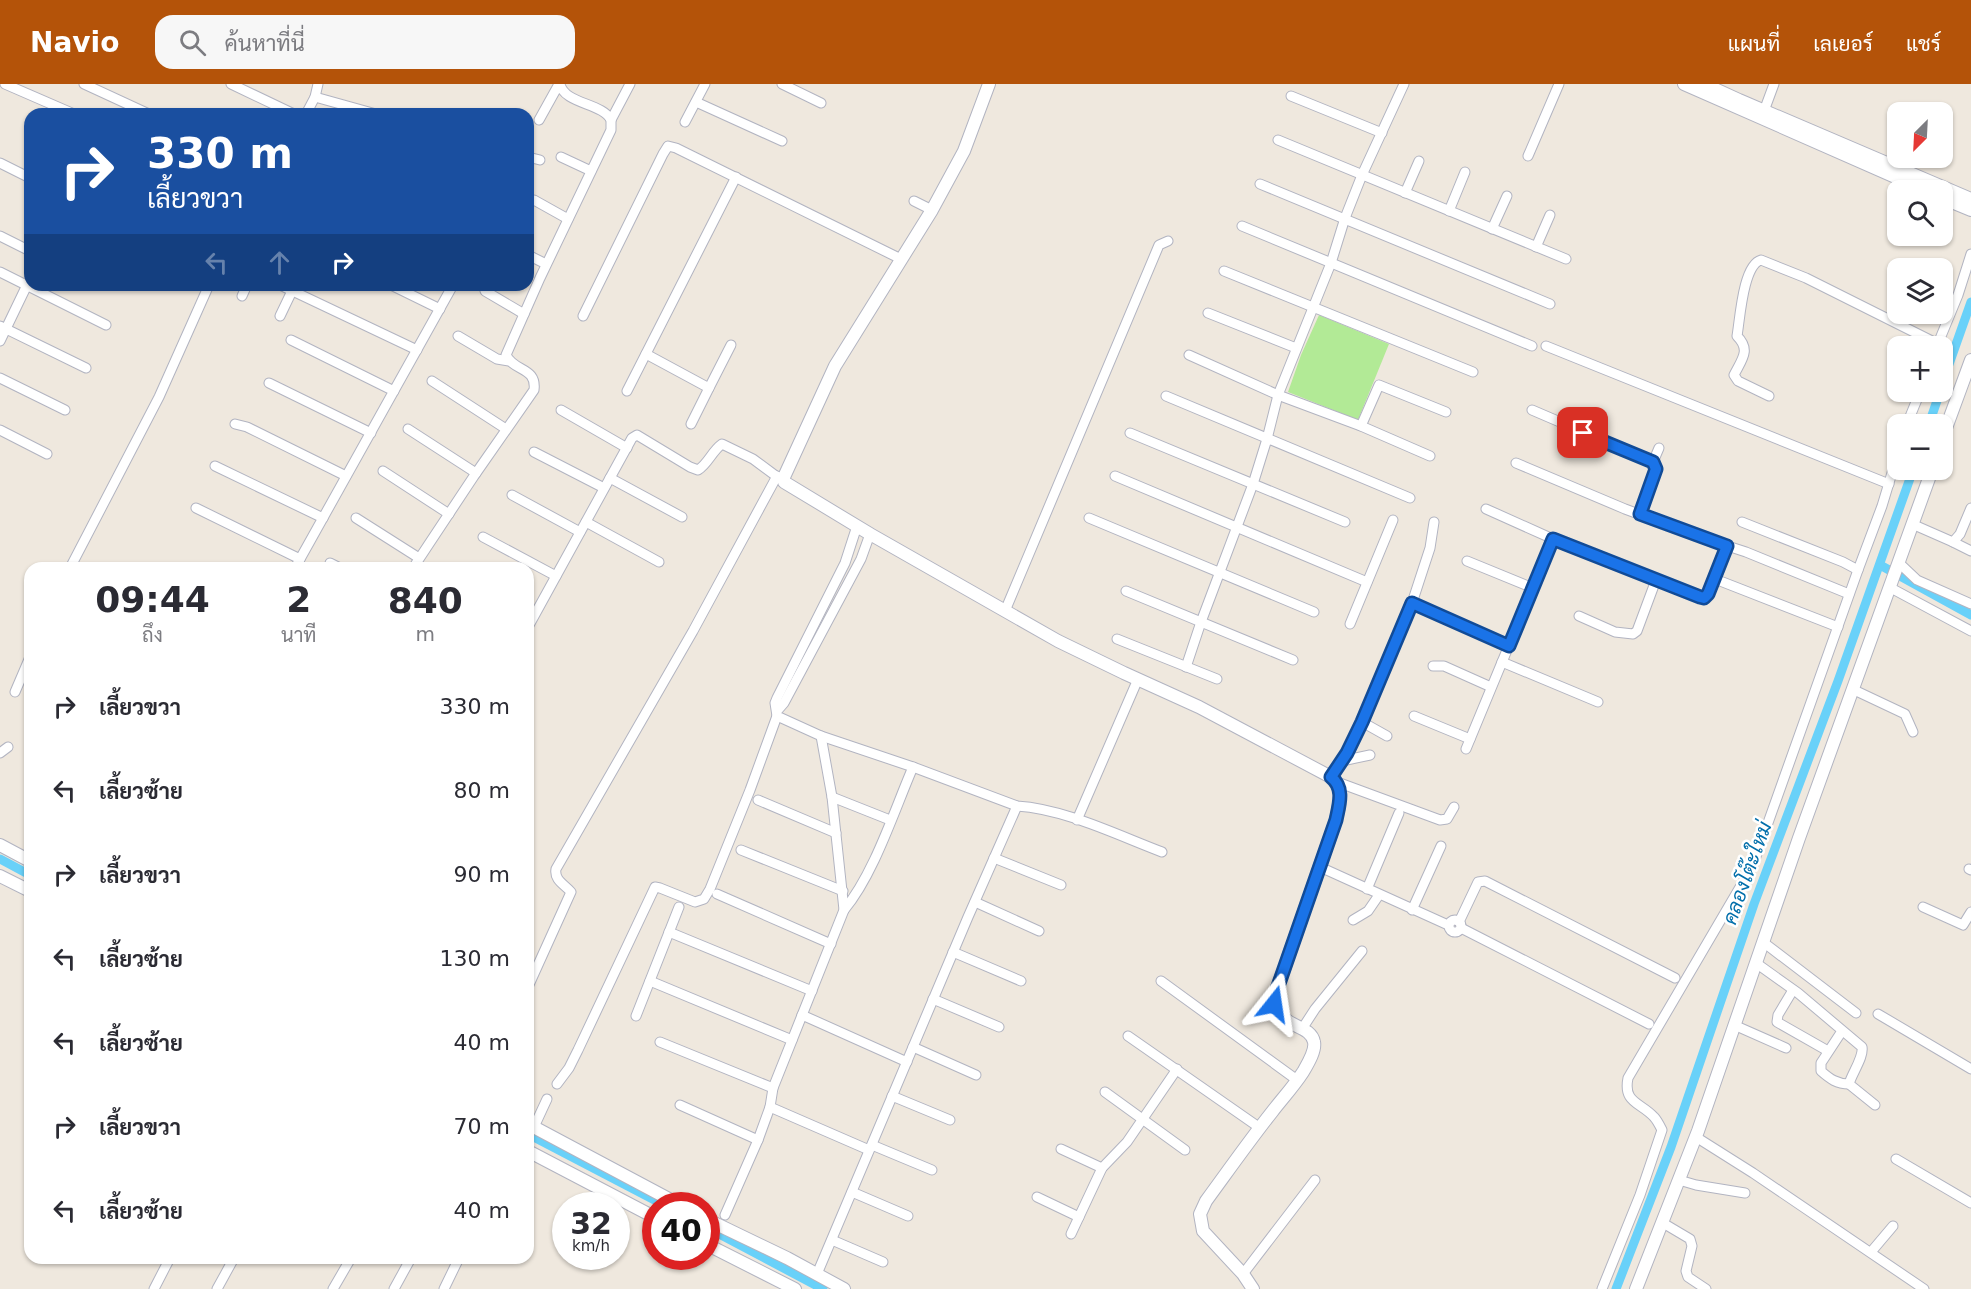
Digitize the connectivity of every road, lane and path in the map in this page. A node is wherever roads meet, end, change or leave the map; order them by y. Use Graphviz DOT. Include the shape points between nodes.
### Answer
graph roads {
  1 [pos="5,84"];
  2 [pos="84,84"];
  3 [pos="231,84"];
  4 [pos="318,84"];
  5 [pos="560,84"];
  6 [pos="630,84"];
  7 [pos="705,84"];
  8 [pos="782,84"];
  9 [pos="989,84"];
  10 [pos="1560,84"];
  11 [pos="1684,84"];
  12 [pos="1704,84"];
  13 [pos="1774,84"];
  14 [pos="1402,85"];
  15 [pos="1291,96"];
  16 [pos="315,97"];
  17 [pos="696,102"];
  18 [pos="821,103"];
  19 [pos="60,108"];
  20 [pos="136,108"];
  21 [pos="281,108"];
  22 [pos="309,108"];
  23 [pos="354,108"];
  24 [pos="1764,111"];
  25 [pos="539,120"];
  26 [pos="611,120"];
  27 [pos="685,123"];
  28 [pos="1382,133"];
  29 [pos="1278,140"];
  30 [pos="782,141"];
  31 [pos="1528,156"];
  32 [pos="561,157"];
  33 [pos="534,158"];
  34 [pos="540,160"];
  35 [pos="1419,162"];
  36 [pos="0,163"];
  37 [pos="591,171"];
  38 [pos="1465,172"];
  39 [pos="24,175"];
  40 [pos="1362,175"];
  41 [pos="736,177"];
  42 [pos="1902,180"];
  43 [pos="1260,184"];
  44 [pos="1405,193"];
  45 [pos="1507,196"];
  46 [pos="1971,199"];
  47 [pos="534,200"];
  48 [pos="914,201"];
  49 [pos="1953,203"];
  50 [pos="932,210"];
  51 [pos="1971,210"];
  52 [pos="1449,211"];
  53 [pos="1550,215"];
  54 [pos="1346,218"];
  55 [pos="568,219"];
  56 [pos="1242,226"];
  57 [pos="1492,229"];
  58 [pos="0,236"];
  59 [pos="1168,241"];
  60 [pos="1536,247"];
  61 [pos="24,248"];
  62 [pos="1971,254"];
  63 [pos="534,258"];
  64 [pos="901,259"];
  65 [pos="1566,259"];
  66 [pos="1331,263"];
  67 [pos="546,264"];
  68 [pos="1224,271"];
  69 [pos="0,272"];
  70 [pos="24,284"];
  71 [pos="24,290"];
  72 [pos="39,291"];
  73 [pos="206,291"];
  74 [pos="244,291"];
  75 [pos="292,291"];
  76 [pos="403,291"];
  77 [pos="450,291"];
  78 [pos="484,291"];
  79 [pos="242,296"];
  80 [pos="1550,304"];
  81 [pos="1312,308"];
  82 [pos="440,309"];
  83 [pos="1208,313"];
  84 [pos="524,314"];
  85 [pos="280,316"];
  86 [pos="583,316"];
  87 [pos="106,325"];
  88 [pos="3,327"];
  89 [pos="458,336"];
  90 [pos="1920,336"];
  91 [pos="1942,336"];
  92 [pos="291,340"];
  93 [pos="0,341"];
  94 [pos="731,345"];
  95 [pos="1532,346"];
  96 [pos="1546,346"];
  97 [pos="1296,348"];
  98 [pos="417,350"];
  99 [pos="646,354"];
  100 [pos="1189,355"];
  101 [pos="1971,360"];
  102 [pos="509,361"];
  103 [pos="86,368"];
  104 [pos="1473,372"];
  105 [pos="0,378"];
  106 [pos="432,381"];
  107 [pos="268,383"];
  108 [pos="709,388"];
  109 [pos="394,391"];
  110 [pos="627,392"];
  111 [pos="1278,395"];
  112 [pos="1166,396"];
  113 [pos="1769,396"];
  114 [pos="561,410"];
  115 [pos="1532,410"];
  116 [pos="65,411"];
  117 [pos="1446,412"];
  118 [pos="1951,414"];
  119 [pos="236,424"];
  120 [pos="691,424"];
  121 [pos="1360,426"];
  122 [pos="408,429"];
  123 [pos="506,429"];
  124 [pos="0,430"];
  125 [pos="371,433"];
  126 [pos="1130,433"];
  127 [pos="1267,439"];
  128 [pos="627,448"];
  129 [pos="1659,448"];
  130 [pos="534,452"];
  131 [pos="47,454"];
  132 [pos="1430,456"];
  133 [pos="1653,462"];
  134 [pos="1516,464"];
  135 [pos="215,466"];
  136 [pos="383,471"];
  137 [pos="476,473"];
  138 [pos="346,476"];
  139 [pos="1115,476"];
  140 [pos="610,478"];
  141 [pos="780,479"];
  142 [pos="1890,480"];
  143 [pos="1928,480"];
  144 [pos="1253,484"];
  145 [pos="1889,484"];
  146 [pos="604,488"];
  147 [pos="512,495"];
  148 [pos="1410,498"];
  149 [pos="196,508"];
  150 [pos="1971,508"];
  151 [pos="1486,509"];
  152 [pos="449,514"];
  153 [pos="1640,514"];
  154 [pos="682,517"];
  155 [pos="323,518"];
  156 [pos="356,518"];
  157 [pos="1089,518"];
  158 [pos="1393,520"];
  159 [pos="586,522"];
  160 [pos="1346,522"];
  161 [pos="1434,522"];
  162 [pos="1742,522"];
  163 [pos="1912,524"];
  164 [pos="857,526"];
  165 [pos="1236,528"];
  166 [pos="580,532"];
  167 [pos="870,534"];
  168 [pos="483,537"];
  169 [pos="1553,539"];
  170 [pos="1953,543"];
  171 [pos="1727,546"];
  172 [pos="1971,551"];
  173 [pos="419,558"];
  174 [pos="300,559"];
  175 [pos="1467,561"];
  176 [pos="73,562"];
  177 [pos="298,562"];
  178 [pos="417,562"];
  179 [pos="530,562"];
  180 [pos="659,562"];
  181 [pos="534,564"];
  182 [pos="1897,565"];
  183 [pos="1858,570"];
  184 [pos="1219,573"];
  185 [pos="556,576"];
  186 [pos="1715,579"];
  187 [pos="1656,580"];
  188 [pos="1367,582"];
  189 [pos="1890,585"];
  190 [pos="1533,588"];
  191 [pos="1126,591"];
  192 [pos="1849,594"];
  193 [pos="1412,603"];
  194 [pos="1971,604"];
  195 [pos="1005,611"];
  196 [pos="1314,612"];
  197 [pos="534,616"];
  198 [pos="1579,616"];
  199 [pos="1201,622"];
  200 [pos="1350,624"];
  201 [pos="1838,627"];
  202 [pos="1971,631"];
  203 [pos="1117,639"];
  204 [pos="1509,646"];
  205 [pos="1293,660"];
  206 [pos="1502,662"];
  207 [pos="1433,666"];
  208 [pos="1186,667"];
  209 [pos="24,671"];
  210 [pos="1138,679"];
  211 [pos="1217,679"];
  212 [pos="1491,687"];
  213 [pos="1852,690"];
  214 [pos="15,692"];
  215 [pos="1598,702"];
  216 [pos="777,714"];
  217 [pos="1414,716"];
  218 [pos="1362,722"];
  219 [pos="1913,732"];
  220 [pos="821,736"];
  221 [pos="1387,736"];
  222 [pos="1470,739"];
  223 [pos="1466,749"];
  224 [pos="1370,755"];
  225 [pos="1342,761"];
  226 [pos="913,767"];
  227 [pos="1334,780"];
  228 [pos="832,797"];
  229 [pos="758,800"];
  230 [pos="1017,806"];
  231 [pos="1454,807"];
  232 [pos="1399,813"];
  233 [pos="891,820"];
  234 [pos="1077,820"];
  235 [pos="836,833"];
  236 [pos="0,846"];
  237 [pos="1441,846"];
  238 [pos="741,850"];
  239 [pos="1162,852"];
  240 [pos="24,858"];
  241 [pos="994,858"];
  242 [pos="1320,867"];
  243 [pos="0,876"];
  244 [pos="1061,885"];
  245 [pos="24,888"];
  246 [pos="1367,889"];
  247 [pos="843,891"];
  248 [pos="717,894"];
  249 [pos="1379,895"];
  250 [pos="975,902"];
  251 [pos="680,907"];
  252 [pos="1923,907"];
  253 [pos="844,910"];
  254 [pos="1412,910"];
  255 [pos="1971,912"];
  256 [pos="1353,920"];
  257 [pos="1460,925"];
  258 [pos="1039,931"];
  259 [pos="669,932"];
  260 [pos="1763,942"];
  261 [pos="831,944"];
  262 [pos="1362,951"];
  263 [pos="953,952"];
  264 [pos="1756,963"];
  265 [pos="534,974"];
  266 [pos="1675,978"];
  267 [pos="650,981"];
  268 [pos="1021,981"];
  269 [pos="1161,981"];
  270 [pos="1793,990"];
  271 [pos="812,991"];
  272 [pos="933,999"];
  273 [pos="1856,1013"];
  274 [pos="1878,1014"];
  275 [pos="802,1015"];
  276 [pos="636,1016"];
  277 [pos="1649,1024"];
  278 [pos="1734,1025"];
  279 [pos="999,1027"];
  280 [pos="1302,1029"];
  281 [pos="1842,1031"];
  282 [pos="1128,1036"];
  283 [pos="792,1040"];
  284 [pos="660,1042"];
  285 [pos="913,1047"];
  286 [pos="1786,1048"];
  287 [pos="1828,1051"];
  288 [pos="907,1062"];
  289 [pos="1177,1069"];
  290 [pos="1971,1069"];
  291 [pos="976,1075"];
  292 [pos="1297,1080"];
  293 [pos="557,1084"];
  294 [pos="1849,1084"];
  295 [pos="773,1088"];
  296 [pos="1105,1092"];
  297 [pos="892,1096"];
  298 [pos="547,1099"];
  299 [pos="680,1105"];
  300 [pos="1875,1106"];
  301 [pos="770,1107"];
  302 [pos="1143,1119"];
  303 [pos="534,1120"];
  304 [pos="950,1120"];
  305 [pos="534,1127"];
  306 [pos="1260,1128"];
  307 [pos="1696,1137"];
  308 [pos="758,1140"];
  309 [pos="871,1147"];
  310 [pos="1061,1149"];
  311 [pos="1185,1150"];
  312 [pos="534,1154"];
  313 [pos="1896,1159"];
  314 [pos="1102,1168"];
  315 [pos="932,1170"];
  316 [pos="1314,1180"];
  317 [pos="1679,1180"];
  318 [pos="656,1192"];
  319 [pos="852,1192"];
  320 [pos="1745,1193"];
  321 [pos="1037,1197"];
  322 [pos="1971,1203"];
  323 [pos="642,1211"];
  324 [pos="725,1215"];
  325 [pos="908,1216"];
  326 [pos="1079,1217"];
  327 [pos="1663,1223"];
  328 [pos="720,1226"];
  329 [pos="1893,1226"];
  330 [pos="1071,1234"];
  331 [pos="832,1240"];
  332 [pos="720,1251"];
  333 [pos="1871,1252"];
  334 [pos="883,1262"];
  335 [pos="167,1264"];
  336 [pos="231,1264"];
  337 [pos="348,1264"];
  338 [pos="408,1264"];
  339 [pos="456,1264"];
  340 [pos="817,1274"];
  341 [pos="1243,1274"];
  342 [pos="154,1289"];
  343 [pos="217,1289"];
  344 [pos="333,1289"];
  345 [pos="394,1289"];
  346 [pos="444,1289"];
  347 [pos="793,1289"];
  348 [pos="844,1289"];
  349 [pos="1253,1289"];
  350 [pos="1602,1289"];
  351 [pos="1636,1289"];
  352 [pos="1706,1289"];
  353 [pos="1924,1289"];
  1 -- 19 [label="street"];
  2 -- 20 [label="street"];
  3 -- 21 [label="street"];
  4 -- 16 [label="street"];
  5 -- 25 [label="street"];
  5 -- 26 [label="street" via="568,95"];
  6 -- 26 [label="street"];
  7 -- 17 [label="street"];
  8 -- 18 [label="street"];
  9 -- 50 [label="street" via="964,151"];
  10 -- 31 [label="street"];
  11 -- 42 [label="street"];
  12 -- 24 [label="street"];
  13 -- 24 [label="street"];
  14 -- 28 [label="street"];
  15 -- 28 [label="street"];
  16 -- 22 [label="street"];
  16 -- 23 [label="street"];
  17 -- 27 [label="street"];
  17 -- 30 [label="street"];
  24 -- 46 [label="street"];
  26 -- 37 [label="street" via="611,130"];
  28 -- 40 [label="street"];
  29 -- 40 [label="street"];
  32 -- 37 [label="street"];
  33 -- 34 [label="street"];
  35 -- 44 [label="street"];
  36 -- 39 [label="street"];
  37 -- 55 [label="street"];
  38 -- 52 [label="street"];
  40 -- 44 [label="street"];
  40 -- 54 [label="street"];
  41 -- 64 [label="street"];
  41 -- 86 [label="street" via="668,146"];
  41 -- 99 [label="street"];
  43 -- 54 [label="street"];
  44 -- 52 [label="street"];
  45 -- 57 [label="street"];
  47 -- 55 [label="street"];
  48 -- 50 [label="street"];
  49 -- 51 [label="street"];
  50 -- 64 [label="street"];
  52 -- 57 [label="street"];
  53 -- 60 [label="street"];
  54 -- 66 [label="street"];
  54 -- 80 [label="street"];
  55 -- 67 [label="street"];
  56 -- 66 [label="street"];
  57 -- 60 [label="street"];
  58 -- 61 [label="street"];
  59 -- 195 [label="street" via="1159,245"];
  60 -- 65 [label="street"];
  62 -- 91 [label="street"];
  63 -- 67 [label="street"];
  64 -- 141 [label="street" via="835,366"];
  66 -- 81 [label="street"];
  66 -- 95 [label="street"];
  67 -- 84 [label="street"];
  68 -- 81 [label="street"];
  69 -- 70 [label="street"];
  71 -- 88 [label="street"];
  72 -- 87 [label="street"];
  73 -- 176 [label="street" via="159,397"];
  74 -- 79 [label="street"];
  75 -- 85 [label="street"];
  75 -- 98 [label="street"];
  76 -- 82 [label="street"];
  77 -- 82 [label="street"];
  78 -- 84 [label="street"];
  81 -- 97 [label="street"];
  81 -- 104 [label="street"];
  82 -- 98 [label="street"];
  83 -- 97 [label="street"];
  84 -- 102 [label="street" via="506,355"];
  88 -- 93 [label="street"];
  88 -- 103 [label="street"];
  89 -- 102 [label="street" via="497,359"];
  90 -- 113 [label="street" via="1806,278 1756,261 1749,270 1737,336 1746,350 1734,375 1738,381"];
  92 -- 109 [label="street"];
  94 -- 108 [label="street"];
  96 -- 145 [label="street"];
  97 -- 111 [label="street"];
  98 -- 109 [label="street"];
  99 -- 108 [label="street"];
  99 -- 110 [label="street"];
  100 -- 111 [label="street"];
  101 -- 118 [label="street"];
  102 -- 123 [label="street" via="535,381 534,390"];
  105 -- 116 [label="street"];
  106 -- 123 [label="street"];
  107 -- 125 [label="street"];
  108 -- 120 [label="street"];
  109 -- 125 [label="street"];
  111 -- 121 [label="street"];
  111 -- 127 [label="street"];
  112 -- 127 [label="street"];
  114 -- 128 [label="street"];
  115 -- 133 [label="street"];
  117 -- 121 [label="street" via="1379,385"];
  119 -- 138 [label="street"];
  121 -- 132 [label="street"];
  122 -- 137 [label="street"];
  123 -- 137 [label="street"];
  124 -- 131 [label="street"];
  125 -- 138 [label="street"];
  126 -- 144 [label="street"];
  127 -- 144 [label="street"];
  127 -- 148 [label="street"];
  128 -- 140 [label="street"];
  128 -- 141 [label="street" via="637,435 698,470 722,444 753,459"];
  129 -- 133 [label="street"];
  130 -- 146 [label="street"];
  133 -- 153 [label="street" via="1656,469"];
  134 -- 153 [label="street"];
  135 -- 155 [label="street"];
  136 -- 152 [label="street"];
  137 -- 152 [label="street"];
  138 -- 155 [label="street"];
  139 -- 165 [label="street"];
  140 -- 146 [label="street"];
  140 -- 154 [label="street"];
  141 -- 164 [label="street"];
  141 -- 265 [label="street" via="556,869 557,879 572,892"];
  142 -- 145 [label="street"];
  143 -- 163 [label="street"];
  144 -- 160 [label="street"];
  144 -- 165 [label="street"];
  145 -- 183 [label="street"];
  146 -- 159 [label="street"];
  147 -- 166 [label="street"];
  149 -- 174 [label="street"];
  150 -- 170 [label="street"];
  151 -- 169 [label="street"];
  152 -- 173 [label="street"];
  153 -- 171 [label="street"];
  155 -- 174 [label="street"];
  156 -- 173 [label="street"];
  157 -- 184 [label="street"];
  158 -- 188 [label="street"];
  159 -- 166 [label="street"];
  159 -- 180 [label="street"];
  161 -- 193 [label="street"];
  162 -- 183 [label="street"];
  163 -- 170 [label="street"];
  163 -- 182 [label="street"];
  164 -- 167 [label="street"];
  164 -- 216 [label="street" via="845,564 777,698"];
  165 -- 184 [label="street"];
  165 -- 188 [label="street"];
  166 -- 185 [label="street"];
  167 -- 195 [label="street"];
  167 -- 216 [label="street" via="861,559"];
  168 -- 179 [label="street"];
  169 -- 187 [label="street"];
  169 -- 190 [label="street"];
  170 -- 172 [label="street"];
  171 -- 186 [label="street"];
  171 -- 192 [label="street"];
  173 -- 178 [label="street"];
  174 -- 177 [label="street"];
  175 -- 190 [label="street"];
  181 -- 185 [label="street"];
  182 -- 189 [label="street"];
  182 -- 194 [label="street" via="1917,580"];
  183 -- 192 [label="street"];
  184 -- 196 [label="street"];
  184 -- 199 [label="street"];
  185 -- 197 [label="street"];
  186 -- 187 [label="street" via="1704,598"];
  186 -- 201 [label="street"];
  187 -- 198 [label="street" via="1633,634 1615,632"];
  188 -- 200 [label="street"];
  189 -- 202 [label="street"];
  189 -- 213 [label="street"];
  190 -- 204 [label="street"];
  191 -- 199 [label="street"];
  192 -- 201 [label="street"];
  193 -- 204 [label="street"];
  193 -- 218 [label="street"];
  195 -- 210 [label="street"];
  199 -- 205 [label="street"];
  199 -- 208 [label="street"];
  201 -- 350 [label="street" via="1753,864 1628,1078 1629,1098 1654,1117 1662,1130"];
  203 -- 208 [label="street"];
  204 -- 206 [label="street"];
  206 -- 212 [label="street"];
  206 -- 215 [label="street"];
  207 -- 212 [label="street" via="1444,666"];
  208 -- 211 [label="street"];
  209 -- 214 [label="street"];
  210 -- 227 [label="street" via="1199,706"];
  210 -- 234 [label="street"];
  212 -- 222 [label="street"];
  213 -- 219 [label="street" via="1905,714"];
  213 -- 260 [label="street"];
  216 -- 220 [label="street"];
  216 -- 293 [label="street" via="710,889 704,899 695,902 655,887 578,1050"];
  217 -- 222 [label="street"];
  218 -- 221 [label="street"];
  218 -- 225 [label="street"];
  220 -- 226 [label="street"];
  220 -- 228 [label="street"];
  222 -- 223 [label="street"];
  224 -- 225 [label="street"];
  225 -- 227 [label="street"];
  226 -- 230 [label="street"];
  226 -- 233 [label="street"];
  227 -- 231 [label="street" via="1440,820 1448,819"];
  227 -- 242 [label="street" via="1341,799"];
  228 -- 233 [label="street"];
  228 -- 235 [label="street"];
  229 -- 235 [label="street"];
  230 -- 234 [label="street"];
  230 -- 241 [label="street"];
  232 -- 246 [label="street"];
  233 -- 253 [label="street"];
  234 -- 239 [label="street"];
  235 -- 247 [label="street"];
  236 -- 240 [label="street"];
  237 -- 254 [label="street"];
  238 -- 247 [label="street"];
  241 -- 244 [label="street"];
  241 -- 250 [label="street"];
  242 -- 246 [label="street"];
  242 -- 280 [label="street" via="1274,1004 1279,1013"];
  243 -- 245 [label="street"];
  246 -- 249 [label="street"];
  247 -- 253 [label="street"];
  248 -- 261 [label="street"];
  249 -- 254 [label="street"];
  249 -- 256 [label="street" via="1368,911"];
  250 -- 258 [label="street"];
  250 -- 263 [label="street"];
  251 -- 259 [label="street"];
  252 -- 255 [label="street" via="1963,925"];
  253 -- 261 [label="street"];
  254 -- 257 [label="street" via="1448,925 1452,932"];
  257 -- 266 [label="street" via="1478,882 1485,881"];
  257 -- 277 [label="street"];
  259 -- 267 [label="street"];
  259 -- 271 [label="street"];
  260 -- 264 [label="street"];
  260 -- 273 [label="street"];
  261 -- 271 [label="street"];
  262 -- 280 [label="street"];
  263 -- 268 [label="street"];
  263 -- 272 [label="street"];
  264 -- 270 [label="street"];
  264 -- 278 [label="street"];
  267 -- 276 [label="street"];
  267 -- 283 [label="street"];
  269 -- 292 [label="street"];
  270 -- 281 [label="street"];
  270 -- 287 [label="street" via="1777,1022"];
  271 -- 275 [label="street"];
  272 -- 279 [label="street"];
  272 -- 285 [label="street"];
  274 -- 290 [label="street"];
  275 -- 283 [label="street"];
  275 -- 288 [label="street"];
  278 -- 286 [label="street"];
  278 -- 307 [label="street"];
  280 -- 292 [label="street" via="1315,1045"];
  281 -- 287 [label="street"];
  281 -- 294 [label="street" via="1863,1052"];
  282 -- 289 [label="street"];
  283 -- 295 [label="street"];
  284 -- 295 [label="street"];
  285 -- 288 [label="street"];
  285 -- 291 [label="street"];
  287 -- 294 [label="street" via="1821,1071 1840,1084"];
  288 -- 297 [label="street"];
  289 -- 302 [label="street"];
  289 -- 306 [label="street"];
  292 -- 306 [label="street"];
  294 -- 300 [label="street"];
  295 -- 301 [label="street"];
  296 -- 302 [label="street"];
  297 -- 304 [label="street"];
  297 -- 309 [label="street"];
  298 -- 303 [label="street"];
  299 -- 308 [label="street"];
  301 -- 308 [label="street"];
  301 -- 309 [label="street"];
  302 -- 311 [label="street"];
  302 -- 314 [label="street"];
  305 -- 318 [label="street"];
  306 -- 341 [label="street" via="1200,1214 1203,1232"];
  307 -- 317 [label="street"];
  307 -- 333 [label="street"];
  308 -- 324 [label="street"];
  309 -- 315 [label="street"];
  309 -- 319 [label="street"];
  310 -- 314 [label="street"];
  312 -- 323 [label="street"];
  313 -- 322 [label="street"];
  314 -- 326 [label="street"];
  316 -- 341 [label="street"];
  317 -- 320 [label="street"];
  317 -- 327 [label="street"];
  319 -- 325 [label="street"];
  319 -- 331 [label="street"];
  321 -- 326 [label="street"];
  326 -- 330 [label="street"];
  327 -- 351 [label="street"];
  327 -- 352 [label="street" via="1690,1239 1686,1271 1688,1277"];
  328 -- 340 [label="street"];
  329 -- 333 [label="street"];
  331 -- 334 [label="street"];
  331 -- 340 [label="street"];
  332 -- 347 [label="street"];
  333 -- 353 [label="street"];
  335 -- 342 [label="street"];
  336 -- 343 [label="street"];
  337 -- 344 [label="street"];
  338 -- 345 [label="street"];
  339 -- 346 [label="street"];
  340 -- 348 [label="street"];
  341 -- 349 [label="street"];
}
